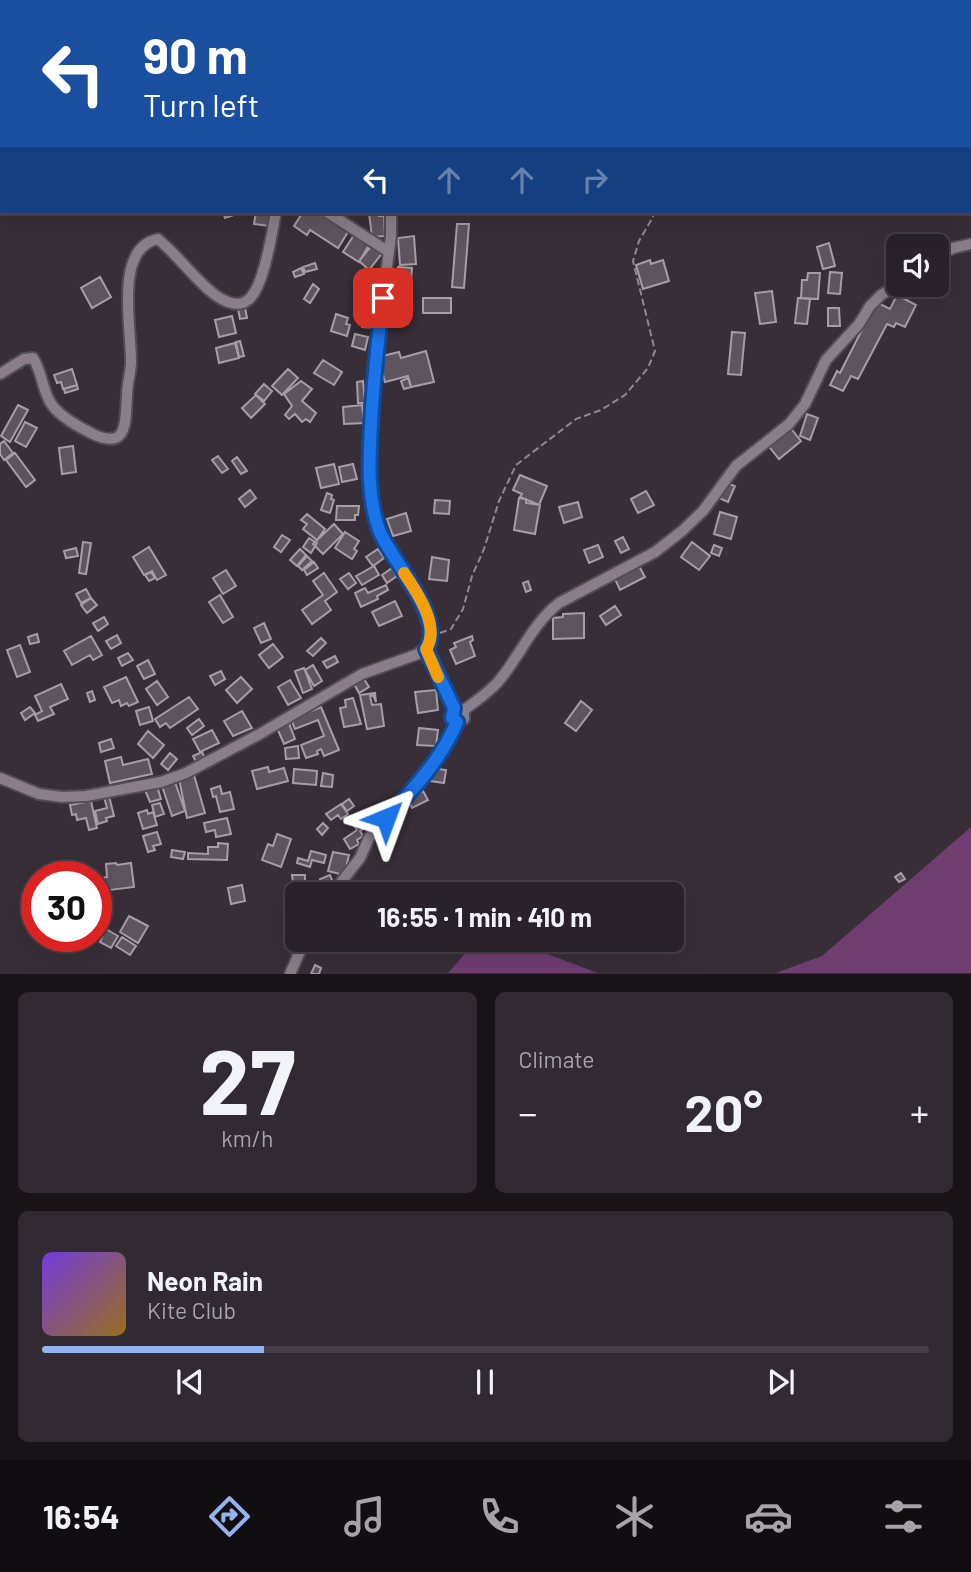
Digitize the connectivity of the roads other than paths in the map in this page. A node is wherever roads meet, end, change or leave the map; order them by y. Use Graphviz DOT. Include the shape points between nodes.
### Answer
graph roads {
  1 [pos="276,214"];
  2 [pos="330,214"];
  3 [pos="391,214"];
  4 [pos="971,244"];
  5 [pos="949,250"];
  6 [pos="389,252"];
  7 [pos="886,292"];
  8 [pos="0,374"];
  9 [pos="426,649"];
  10 [pos="459,709"];
  11 [pos="0,778"];
  12 [pos="341,882"];
  13 [pos="300,952"];
  14 [pos="290,974"];
  1 -- 8 [label="street" via="265,266 248,301 224,302 158,239 147,241 135,257 127,282 131,366 126,422 118,436 97,436 58,411 33,358"];
  2 -- 6 [label="street"];
  3 -- 6 [label="street"];
  4 -- 5 [label="street"];
  6 -- 9 [label="street" via="374,366 371,501 380,531 427,615 431,634"];
  7 -- 10 [label="street" via="826,360 805,404 789,424 736,466 696,517 655,552 546,613 499,680"];
  9 -- 10 [label="street"];
  9 -- 11 [label="street" via="362,674 258,735 161,782 62,797 39,794"];
  10 -- 12 [label="street" via="451,715 457,722 448,742 417,786 369,838"];
  13 -- 14 [label="street"];
}
